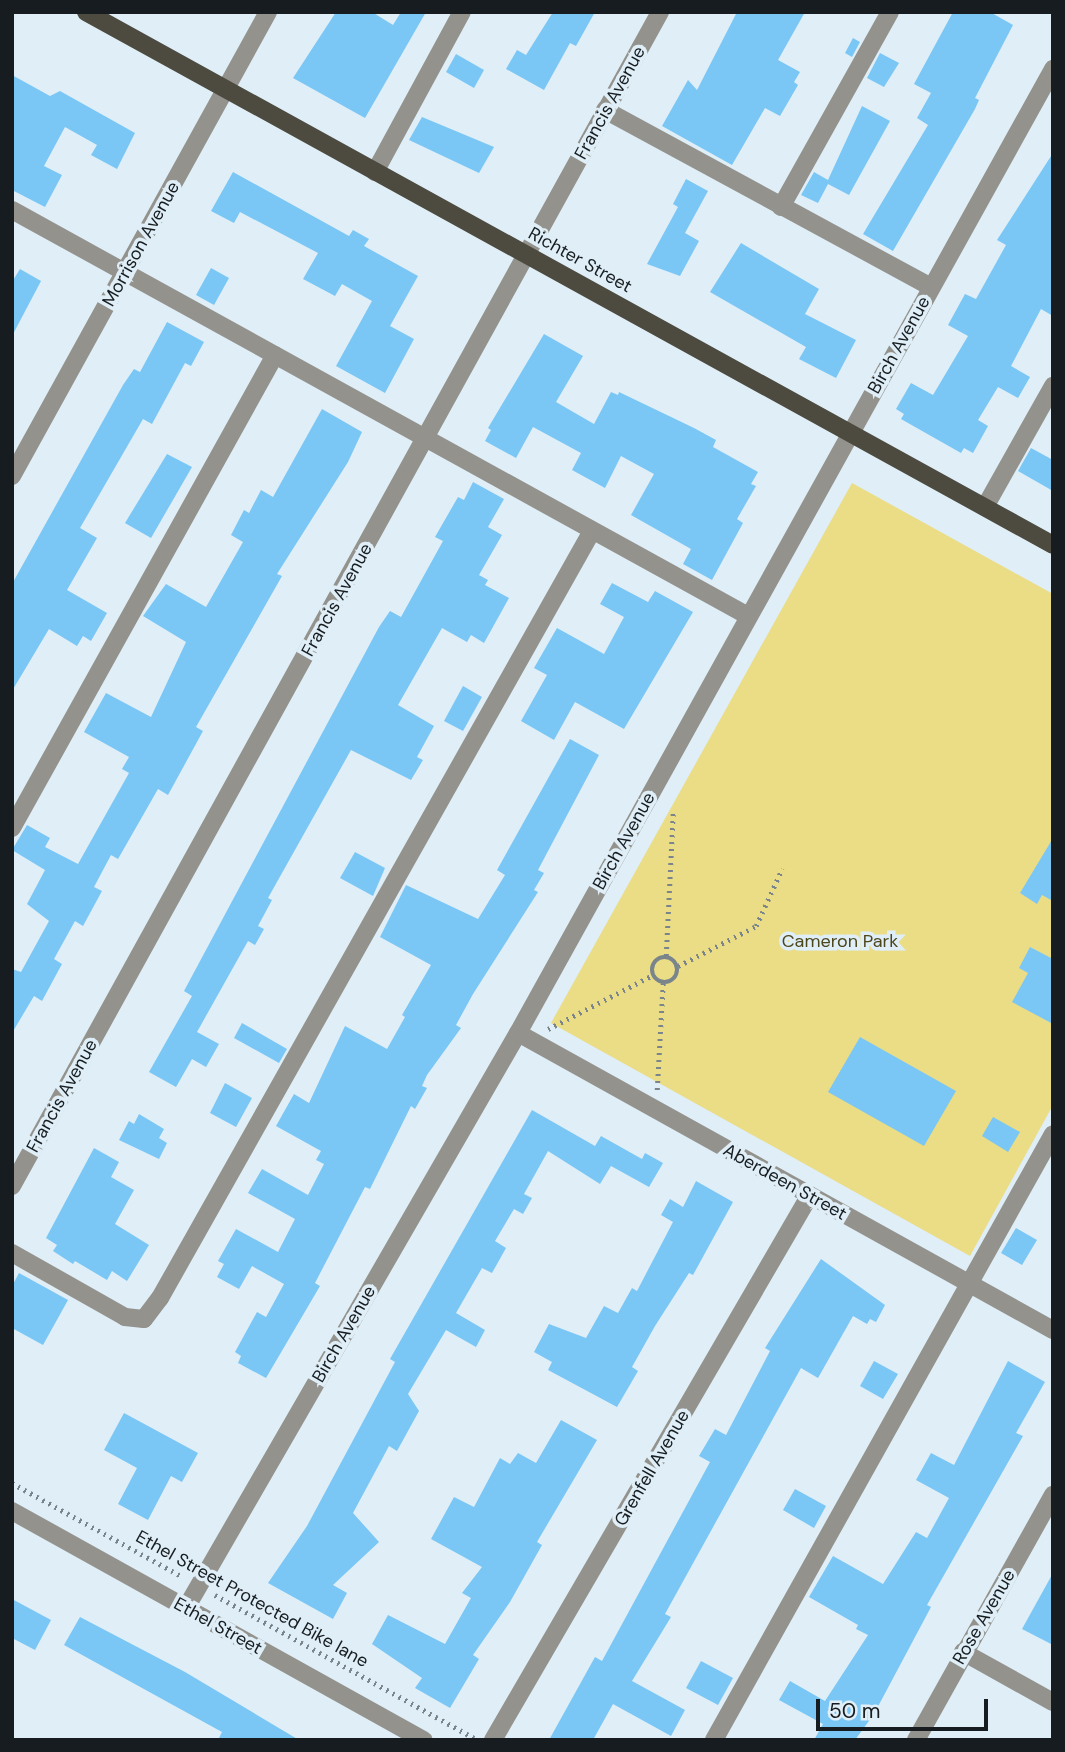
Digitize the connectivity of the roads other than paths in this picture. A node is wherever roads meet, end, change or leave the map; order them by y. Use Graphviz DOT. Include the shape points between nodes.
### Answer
graph roads {
  1 [pos="86,12"];
  2 [pos="268,12"];
  3 [pos="463,12"];
  4 [pos="660,12"];
  5 [pos="890,12"];
  6 [pos="1053,69"];
  7 [pos="225,90"];
  8 [pos="605,110"];
  9 [pos="375,172"];
  10 [pos="781,207"];
  11 [pos="12,210"];
  12 [pos="527,255"];
  13 [pos="126,272"];
  14 [pos="931,287"];
  15 [pos="275,355"];
  16 [pos="1053,386"];
  17 [pos="850,433"];
  18 [pos="425,440"];
  19 [pos="12,476"];
  20 [pos="985,508"];
  21 [pos="592,531"];
  22 [pos="1053,545"];
  23 [pos="748,616"];
  24 [pos="12,828"];
  25 [pos="523,1036"];
  26 [pos="1053,1134"];
  27 [pos="12,1186"];
  28 [pos="810,1195"];
  29 [pos="12,1253"];
  30 [pos="970,1284"];
  31 [pos="1053,1329"];
  32 [pos="1051,1504"];
  33 [pos="12,1511"];
  34 [pos="186,1608"];
  35 [pos="963,1652"];
  36 [pos="1053,1702"];
  37 [pos="424,1740"];
  38 [pos="493,1740"];
  39 [pos="714,1740"];
  40 [pos="916,1740"];
  1 -- 7 [label="main road, Richter Street"];
  2 -- 7 [label="street, Morrison Avenue"];
  3 -- 9 [label="street"];
  4 -- 8 [label="street, Francis Avenue"];
  5 -- 10 [label="street"];
  6 -- 14 [label="street, Birch Avenue"];
  7 -- 9 [label="main road, Richter Street"];
  7 -- 13 [label="street, Morrison Avenue"];
  8 -- 10 [label="street"];
  8 -- 12 [label="street, Francis Avenue"];
  9 -- 12 [label="main road, Richter Street"];
  10 -- 14 [label="street"];
  11 -- 13 [label="street"];
  12 -- 17 [label="main road, Richter Street"];
  12 -- 18 [label="street, Francis Avenue"];
  13 -- 15 [label="street"];
  13 -- 19 [label="street, Morrison Avenue"];
  14 -- 17 [label="street, Birch Avenue"];
  15 -- 18 [label="street"];
  15 -- 24 [label="street"];
  16 -- 20 [label="street"];
  17 -- 20 [label="main road, Richter Street"];
  17 -- 23 [label="street, Birch Avenue"];
  18 -- 21 [label="street"];
  18 -- 27 [label="street, Francis Avenue"];
  20 -- 22 [label="main road, Richter Street"];
  21 -- 23 [label="street"];
  21 -- 29 [label="street" via="144,1319 125,1317"];
  23 -- 25 [label="street, Birch Avenue"];
  25 -- 28 [label="street, Aberdeen Street"];
  25 -- 34 [label="street, Birch Avenue"];
  26 -- 30 [label="street"];
  28 -- 30 [label="street, Aberdeen Street"];
  28 -- 38 [label="street, Grenfell Avenue"];
  30 -- 31 [label="street, Aberdeen Street"];
  30 -- 39 [label="street"];
  32 -- 35 [label="street, Rose Avenue"];
  33 -- 34 [label="street, Ethel Street"];
  34 -- 37 [label="street, Ethel Street"];
  35 -- 36 [label="street"];
  35 -- 40 [label="street, Rose Avenue"];
}
